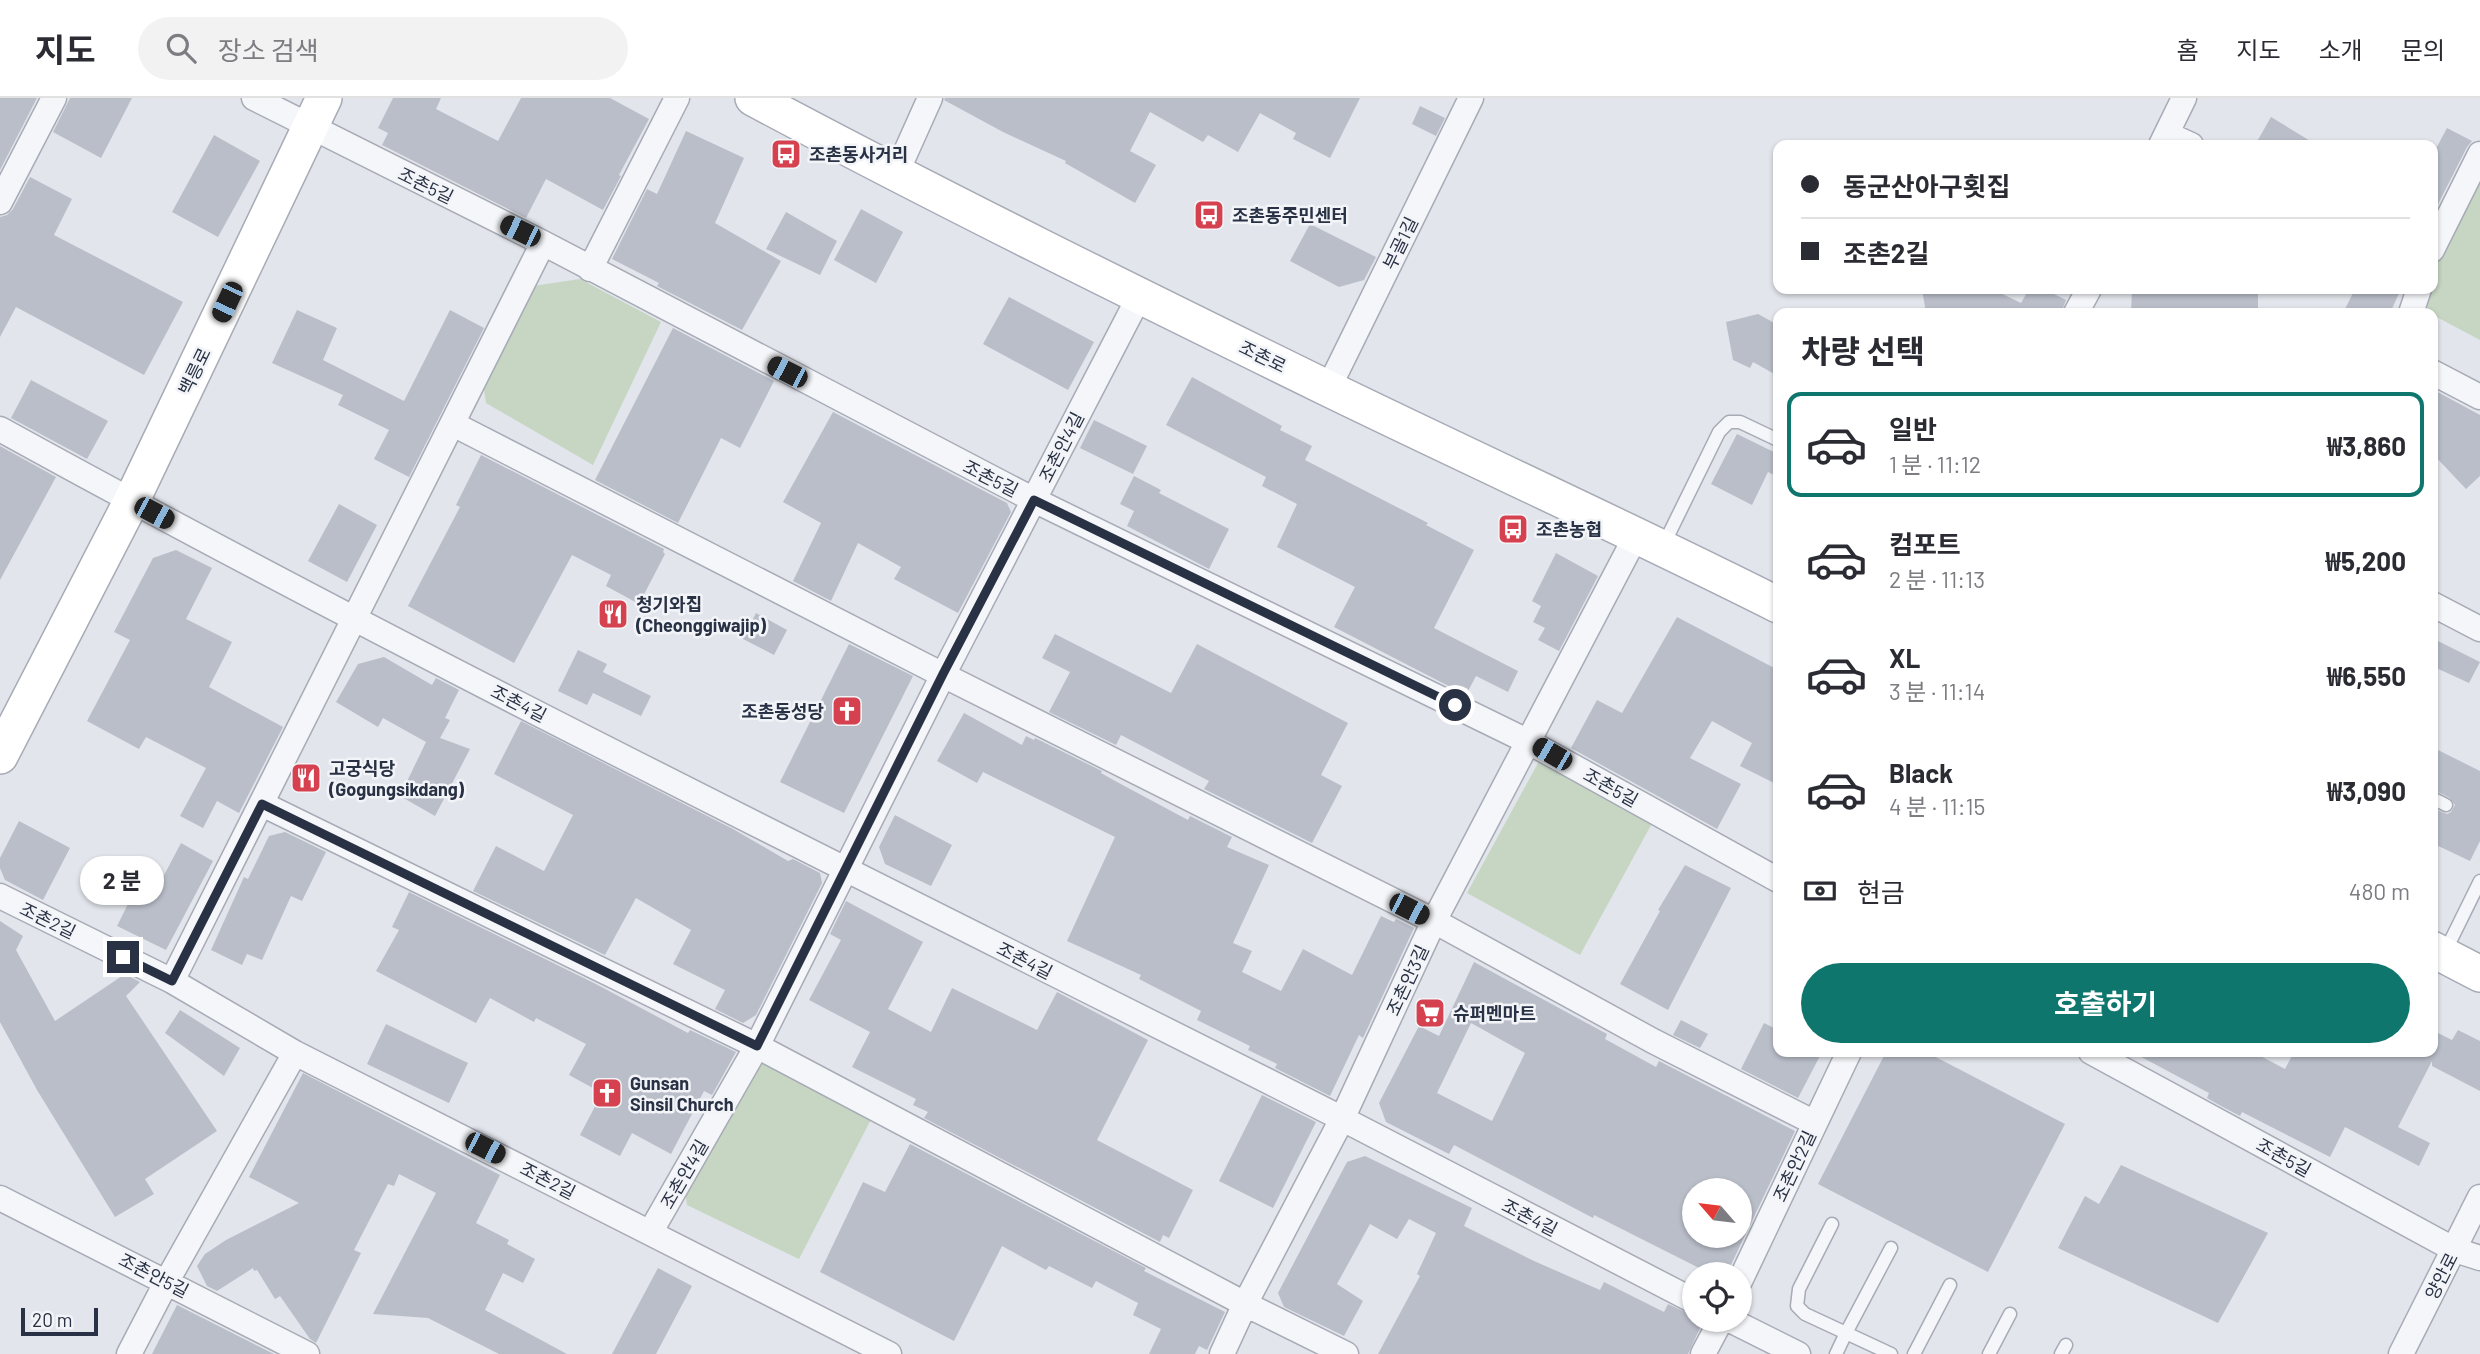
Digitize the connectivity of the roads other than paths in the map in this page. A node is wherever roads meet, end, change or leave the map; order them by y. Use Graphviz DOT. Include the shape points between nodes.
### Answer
graph roads {
  1 [pos="54,98"];
  2 [pos="254,98"];
  3 [pos="677,98"];
  4 [pos="753,98"];
  5 [pos="930,98"];
  6 [pos="1471,98"];
  7 [pos="2184,98"];
  8 [pos="317,113"];
  9 [pos="2164,140"];
  10 [pos="2479,156"];
  11 [pos="896,174"];
  12 [pos="0,202"];
  13 [pos="2438,238"];
  14 [pos="543,243"];
  15 [pos="590,269"];
  16 [pos="1140,295"];
  17 [pos="2438,375"];
  18 [pos="1328,388"];
  19 [pos="2480,397"];
  20 [pos="453,424"];
  21 [pos="0,429"];
  22 [pos="1773,438"];
  23 [pos="1034,500"];
  24 [pos="131,502"];
  25 [pos="1650,540"];
  26 [pos="1773,602"];
  27 [pos="2438,607"];
  28 [pos="355,619"];
  29 [pos="2480,629"];
  30 [pos="943,674"];
  31 [pos="1529,741"];
  32 [pos="0,756"];
  33 [pos="2438,801"];
  34 [pos="262,804"];
  35 [pos="2446,805"];
  36 [pos="846,870"];
  37 [pos="1773,877"];
  38 [pos="2480,881"];
  39 [pos="0,896"];
  40 [pos="1434,921"];
  41 [pos="2438,952"];
  42 [pos="2480,974"];
  43 [pos="172,981"];
  44 [pos="757,1046"];
  45 [pos="295,1053"];
  46 [pos="1847,1057"];
  47 [pos="2100,1057"];
  48 [pos="1342,1119"];
  49 [pos="1815,1123"];
  50 [pos="2480,1197"];
  51 [pos="0,1198"];
  52 [pos="1832,1224"];
  53 [pos="651,1231"];
  54 [pos="1891,1248"];
  55 [pos="2455,1250"];
  56 [pos="2480,1258"];
  57 [pos="1749,1262"];
  58 [pos="167,1281"];
  59 [pos="1950,1285"];
  60 [pos="1682,1295"];
  61 [pos="1245,1304"];
  62 [pos="2010,1314"];
  63 [pos="1752,1331"];
  64 [pos="1715,1332"];
  65 [pos="1846,1334"];
  66 [pos="129,1354"];
  67 [pos="307,1354"];
  68 [pos="889,1354"];
  69 [pos="1222,1354"];
  70 [pos="1346,1354"];
  71 [pos="1703,1354"];
  72 [pos="1798,1354"];
  73 [pos="1836,1354"];
  74 [pos="1891,1354"];
  75 [pos="1914,1354"];
  76 [pos="1989,1354"];
  77 [pos="2402,1354"];
  1 -- 12 [label="street"];
  2 -- 8 [label="street"];
  3 -- 15 [label="street"];
  4 -- 11 [label="street, 조촌로"];
  5 -- 11 [label="street"];
  6 -- 18 [label="street, 부골1길"];
  7 -- 9 [label="street"];
  8 -- 14 [label="street, 조촌5길"];
  8 -- 24 [label="street, 백릉로"];
  10 -- 13 [label="street"];
  11 -- 16 [label="street, 조촌로"];
  14 -- 15 [label="street, 조촌5길"];
  14 -- 20 [label="street"];
  15 -- 23 [label="street, 조촌5길"];
  16 -- 18 [label="street, 조촌로"];
  16 -- 23 [label="street, 조촌안4길"];
  17 -- 19 [label="street"];
  18 -- 25 [label="street, 조촌로"];
  20 -- 28 [label="street"];
  20 -- 30 [label="street"];
  21 -- 24 [label="street"];
  22 -- 25 [label="lane" via="1740,422 1729,422"];
  23 -- 30 [label="street, 조촌안4길"];
  23 -- 31 [label="street, 조촌5길"];
  24 -- 28 [label="street, 조촌4길"];
  24 -- 32 [label="street, 백릉로"];
  25 -- 26 [label="street, 조촌로"];
  25 -- 31 [label="street, 조촌안3길"];
  27 -- 29 [label="street"];
  28 -- 34 [label="street"];
  28 -- 36 [label="street, 조촌4길"];
  30 -- 36 [label="street, 조촌안4길"];
  30 -- 40 [label="street"];
  31 -- 37 [label="street, 조촌5길"];
  31 -- 40 [label="street, 조촌안3길"];
  33 -- 35 [label="lane"];
  34 -- 43 [label="street"];
  34 -- 44 [label="street"];
  36 -- 44 [label="street, 조촌안4길"];
  36 -- 48 [label="street, 조촌4길"];
  38 -- 41 [label="lane"];
  39 -- 43 [label="street, 조촌2길"];
  40 -- 48 [label="street, 조촌안3길"];
  40 -- 49 [label="street"];
  41 -- 42 [label="street"];
  43 -- 45 [label="street, 조촌2길"];
  44 -- 53 [label="street, 조촌안4길"];
  44 -- 61 [label="street"];
  45 -- 53 [label="street, 조촌2길"];
  45 -- 58 [label="street"];
  46 -- 49 [label="street, 조촌안2길"];
  47 -- 55 [label="street, 조촌5길"];
  48 -- 60 [label="street, 조촌4길"];
  48 -- 61 [label="street, 조촌안3길"];
  49 -- 57 [label="street, 조촌안2길"];
  50 -- 55 [label="street, 양안로"];
  51 -- 58 [label="street, 조촌안5길"];
  52 -- 65 [label="lane" via="1799,1289 1797,1306"];
  53 -- 68 [label="street, 조촌2길"];
  54 -- 65 [label="lane"];
  55 -- 56 [label="street, 조촌5길"];
  55 -- 77 [label="street, 양안로"];
  58 -- 66 [label="street"];
  58 -- 67 [label="street, 조촌안5길"];
  59 -- 75 [label="lane"];
  61 -- 69 [label="street, 조촌안3길"];
  61 -- 70 [label="street"];
  62 -- 76 [label="lane"];
  63 -- 72 [label="street"];
  64 -- 71 [label="street"];
  65 -- 73 [label="lane"];
  65 -- 74 [label="lane"];
}
